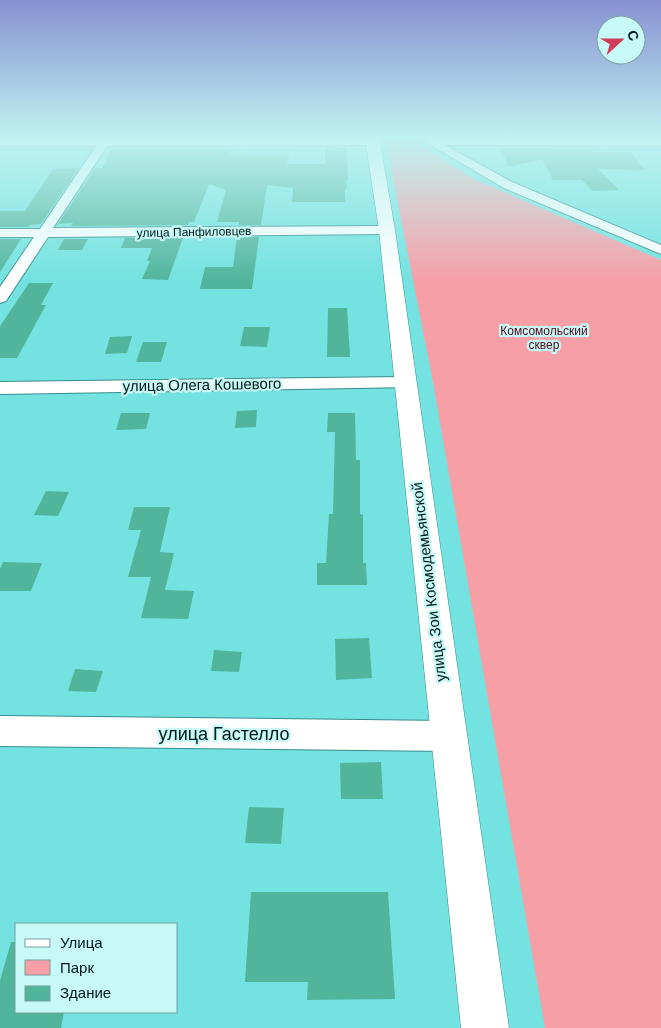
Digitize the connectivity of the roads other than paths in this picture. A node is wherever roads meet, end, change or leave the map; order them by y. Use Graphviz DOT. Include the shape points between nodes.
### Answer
graph roads {
  1 [pos="76,185"];
  2 [pos="380,185"];
  3 [pos="508,185"];
  4 [pos="387,230"];
  5 [pos="0,233"];
  6 [pos="43,233"];
  7 [pos="661,250"];
  8 [pos="0,298"];
  9 [pos="405,383"];
  10 [pos="0,388"];
  11 [pos="0,731"];
  12 [pos="448,736"];
  13 [pos="485,1028"];
  1 -- 6 [label="street"];
  2 -- 4 [label="main road, улица Зои Космодемьянской"];
  3 -- 7 [label="street"];
  4 -- 6 [label="street, улица Панфиловцев"];
  4 -- 9 [label="main road, улица Зои Космодемьянской"];
  5 -- 6 [label="street, улица Панфиловцев"];
  6 -- 8 [label="street"];
  9 -- 10 [label="street, улица Олега Кошевого"];
  9 -- 12 [label="main road, улица Зои Космодемьянской"];
  11 -- 12 [label="street, улица Гастелло"];
  12 -- 13 [label="main road, улица Зои Космодемьянской"];
}
